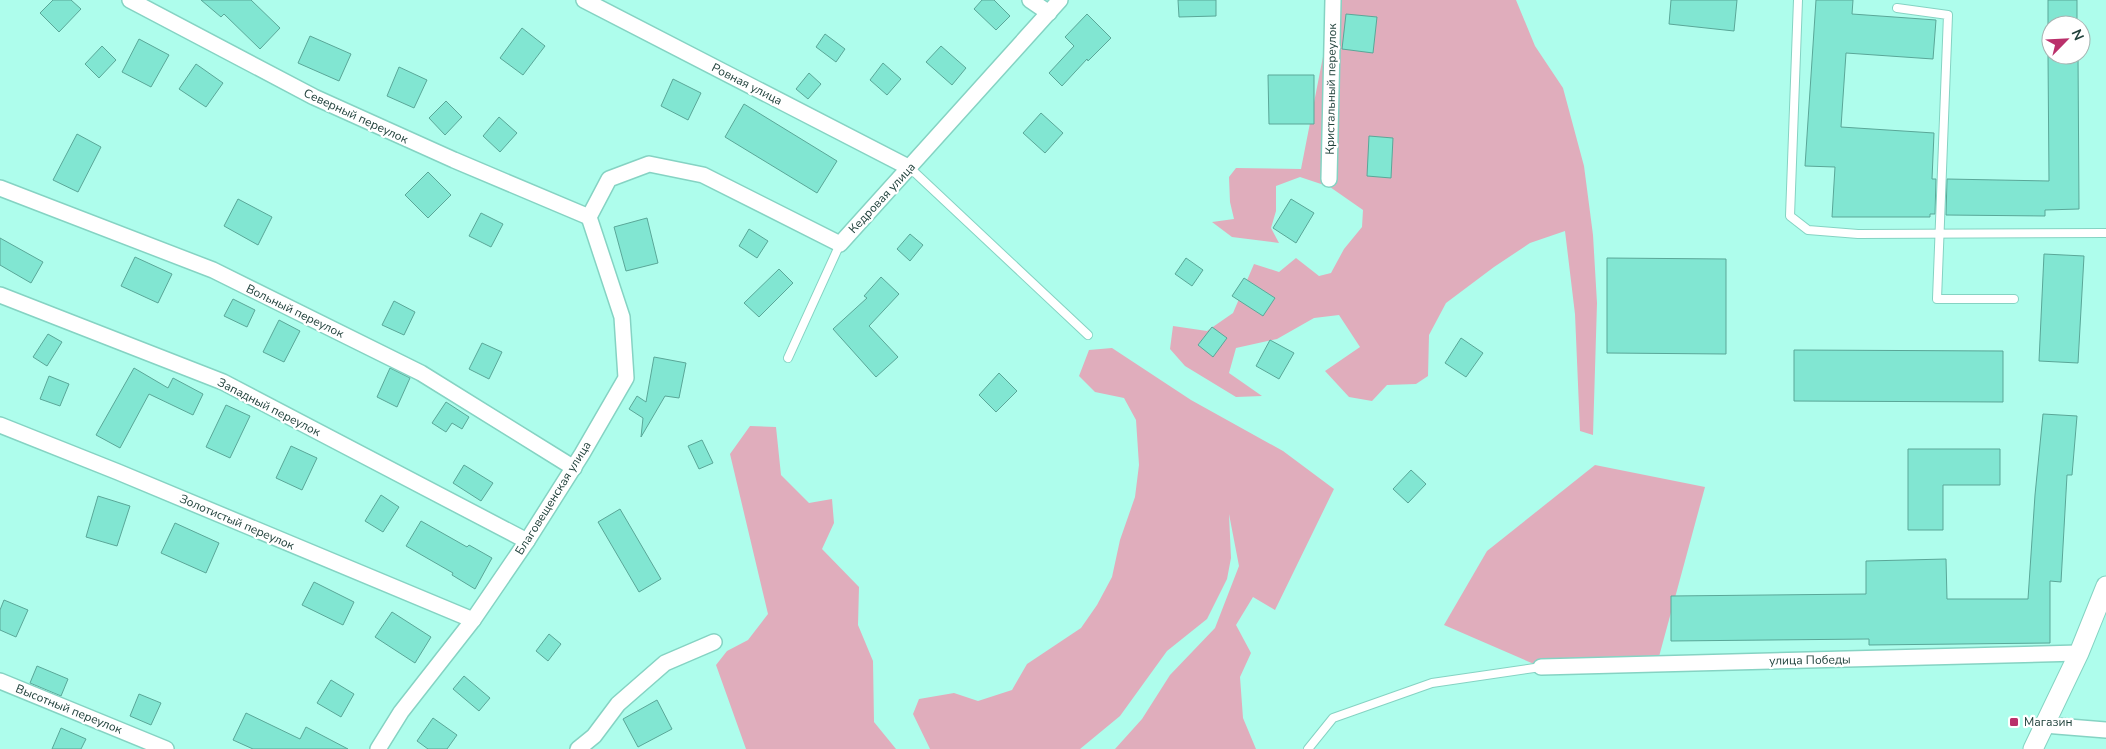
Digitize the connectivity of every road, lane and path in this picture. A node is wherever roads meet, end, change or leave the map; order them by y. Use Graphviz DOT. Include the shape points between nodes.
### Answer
graph roads {
  1 [pos="130,0"];
  2 [pos="584,0"];
  3 [pos="1030,0"];
  4 [pos="1060,0"];
  5 [pos="1333,0"];
  6 [pos="1798,0"];
  7 [pos="1896,8"];
  8 [pos="1049,13"];
  9 [pos="910,168"];
  10 [pos="1329,179"];
  11 [pos="0,188"];
  12 [pos="590,217"];
  13 [pos="2106,233"];
  14 [pos="1941,234"];
  15 [pos="840,244"];
  16 [pos="0,295"];
  17 [pos="2014,299"];
  18 [pos="1088,335"];
  19 [pos="788,358"];
  20 [pos="0,425"];
  21 [pos="574,468"];
  22 [pos="527,541"];
  23 [pos="2106,586"];
  24 [pos="473,620"];
  25 [pos="714,642"];
  26 [pos="2078,653"];
  27 [pos="1541,667"];
  28 [pos="0,681"];
  29 [pos="2044,725"];
  30 [pos="2106,730"];
  31 [pos="166,749"];
  32 [pos="378,749"];
  33 [pos="578,749"];
  34 [pos="1308,749"];
  35 [pos="2033,749"];
  1 -- 12 [label="street, Северный переулок" via="314,97"];
  2 -- 9 [label="street, Ровная улица"];
  3 -- 8 [label="street"];
  4 -- 8 [label="street, Кедровая улица"];
  5 -- 10 [label="street, Кристальный переулок"];
  6 -- 14 [label="lane" via="1790,216 1808,230"];
  7 -- 14 [label="lane" via="1948,15"];
  8 -- 9 [label="street, Кедровая улица"];
  9 -- 15 [label="street, Кедровая улица"];
  9 -- 18 [label="lane"];
  11 -- 21 [label="street, Вольный переулок" via="221,275 421,373"];
  12 -- 15 [label="street, Кедровая улица" via="609,179 649,164 703,175"];
  12 -- 21 [label="street, Благовещенская улица" via="622,317 626,378"];
  13 -- 14 [label="lane"];
  14 -- 17 [label="lane" via="1938,298"];
  15 -- 19 [label="lane"];
  16 -- 22 [label="street, Западный переулок" via="223,382"];
  20 -- 24 [label="street, Золотистый переулок"];
  21 -- 22 [label="street, Благовещенская улица"];
  22 -- 24 [label="street, Благовещенская улица"];
  23 -- 26 [label="street"];
  24 -- 32 [label="street, Благовещенская улица" via="401,712"];
  25 -- 33 [label="street" via="665,663 618,704 594,736"];
  26 -- 27 [label="street, улица Победы"];
  26 -- 29 [label="street"];
  27 -- 34 [label="lane" via="1432,683 1333,718"];
  28 -- 31 [label="street, Высотный переулок"];
  29 -- 30 [label="street"];
  29 -- 35 [label="street"];
}
